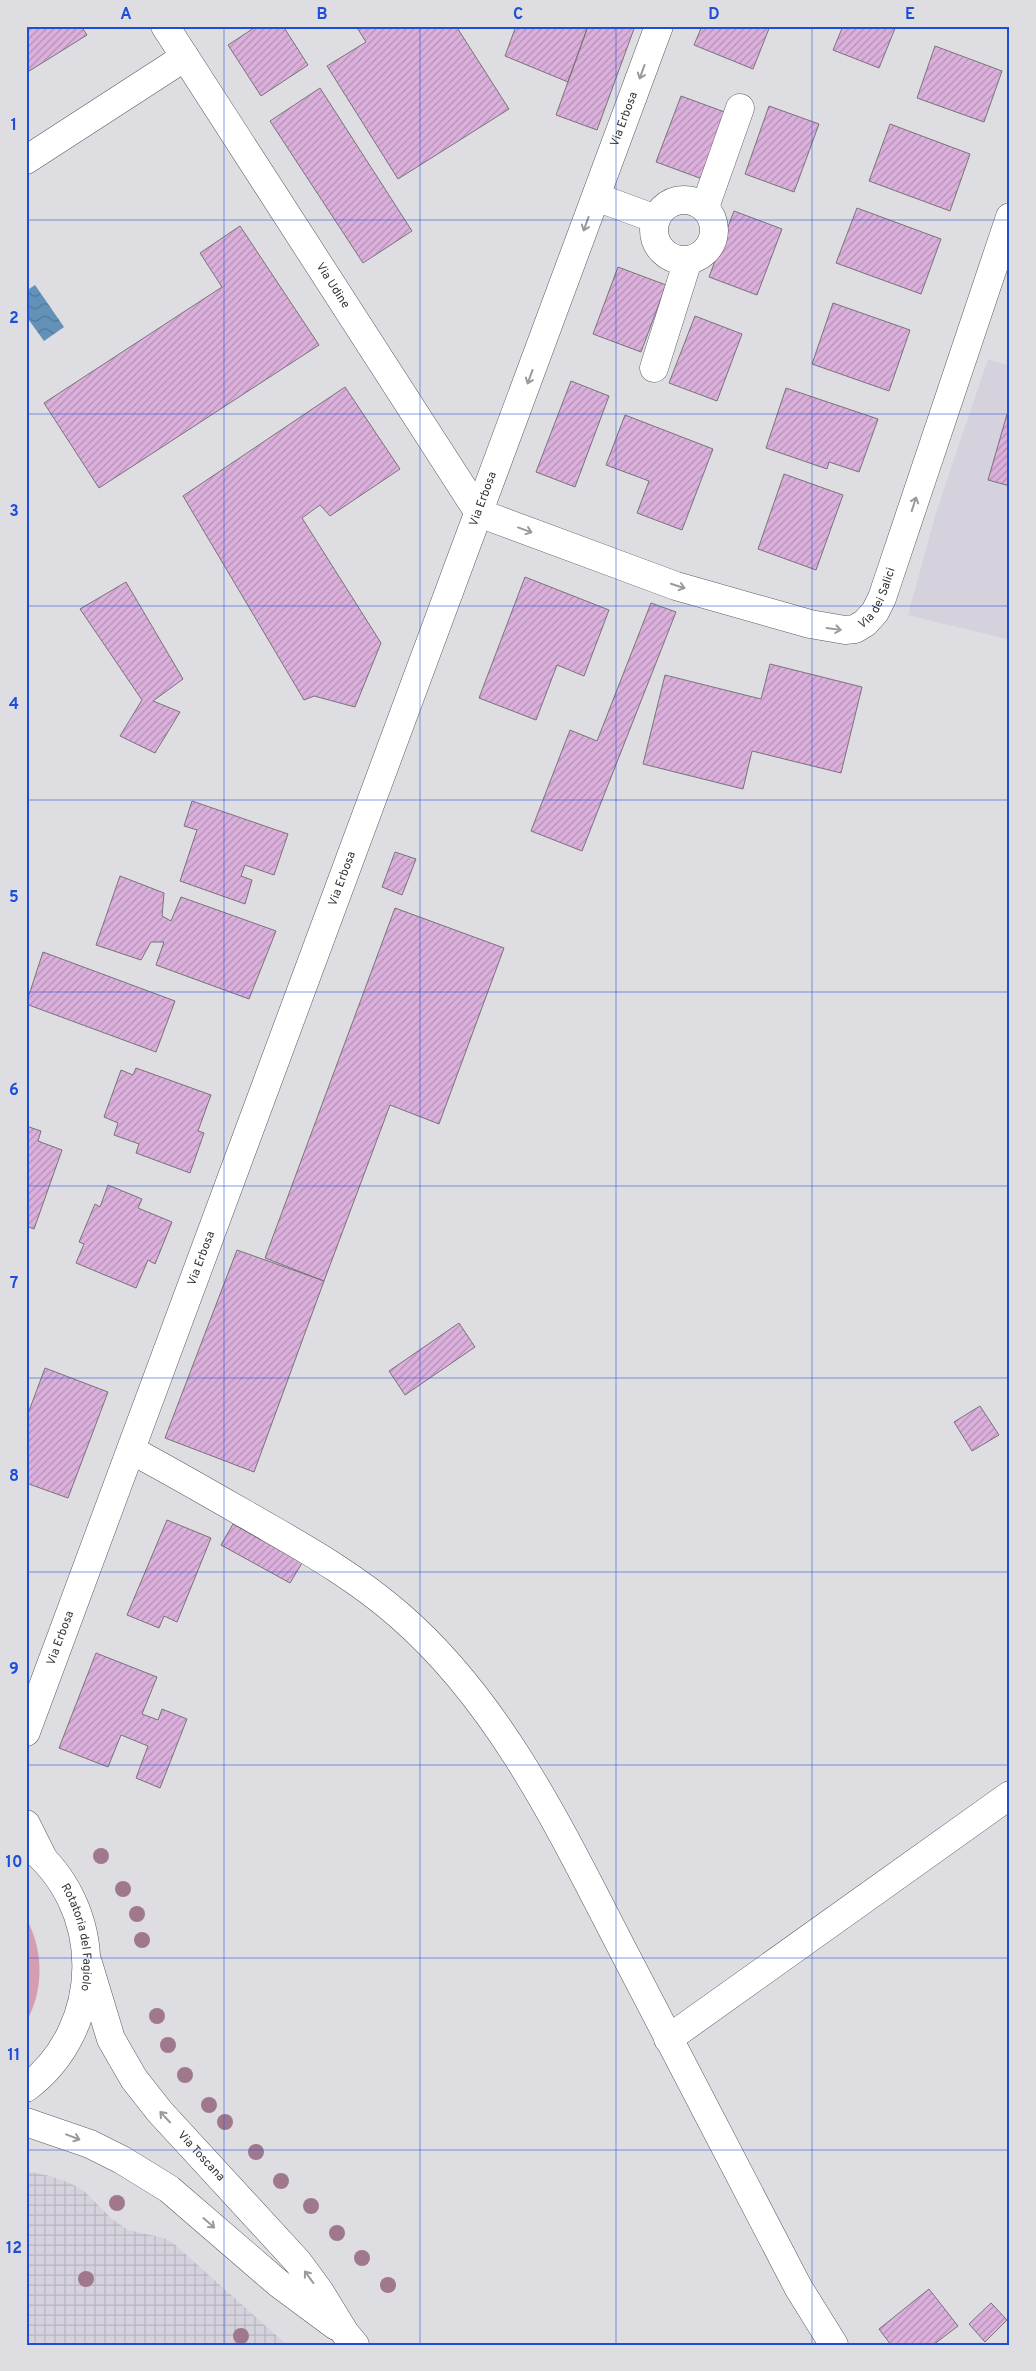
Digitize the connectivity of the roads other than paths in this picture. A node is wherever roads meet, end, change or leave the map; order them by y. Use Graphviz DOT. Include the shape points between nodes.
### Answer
graph roads {
  1 [pos="165,26"];
  2 [pos="659,26"];
  3 [pos="185,57"];
  4 [pos="740,108"];
  5 [pos="26,160"];
  6 [pos="596,196"];
  7 [pos="705,207"];
  8 [pos="1010,217"];
  9 [pos="656,219"];
  10 [pos="688,260"];
  11 [pos="654,368"];
  12 [pos="479,513"];
  13 [pos="131,1450"];
  14 [pos="26,1732"];
  15 [pos="1010,1795"];
  16 [pos="26,1824"];
  17 [pos="35,1851"];
  18 [pos="88,1963"];
  19 [pos="668,2039"];
  20 [pos="26,2088"];
  21 [pos="26,2122"];
  22 [pos="350,2339"];
  23 [pos="834,2345"];
  1 -- 3 [label="street, Via Udine"];
  2 -- 6 [label="street, Via Erbosa, one-way"];
  3 -- 5 [label="street"];
  3 -- 12 [label="street, Via Udine"];
  4 -- 7 [label="street"];
  6 -- 9 [label="street"];
  6 -- 12 [label="street, Via Erbosa, one-way"];
  7 -- 9 [label="street" via="697,201 677,200 661,210"];
  7 -- 10 [label="street" via="714,224 712,244 702,255"];
  12 -- 8 [label="street, Via dei Salici, one-way" via="676,586 810,624 855,629 875,612 888,583"];
  9 -- 10 [label="street" via="654,228 660,248 677,259"];
  10 -- 11 [label="street"];
  12 -- 13 [label="street, Via Erbosa"];
  13 -- 14 [label="street, Via Erbosa"];
  13 -- 19 [label="street" via="318,1557 398,1614 435,1650 498,1728 528,1774"];
  15 -- 19 [label="street"];
  16 -- 17 [label="street, Rotatoria del Fagiolo"];
  17 -- 18 [label="street, Rotatoria del Fagiolo" via="61,1881 75,1906 84,1934"];
  18 -- 20 [label="street, Rotatoria del Fagiolo" via="86,1992 73,2033 51,2066"];
  22 -- 18 [label="street, Via Toscana, one-way" via="298,2262 160,2112 134,2079 111,2039"];
  19 -- 23 [label="street" via="798,2287"];
  21 -- 22 [label="street, Via Toscana, one-way" via="90,2144 169,2188 278,2283"];
}
